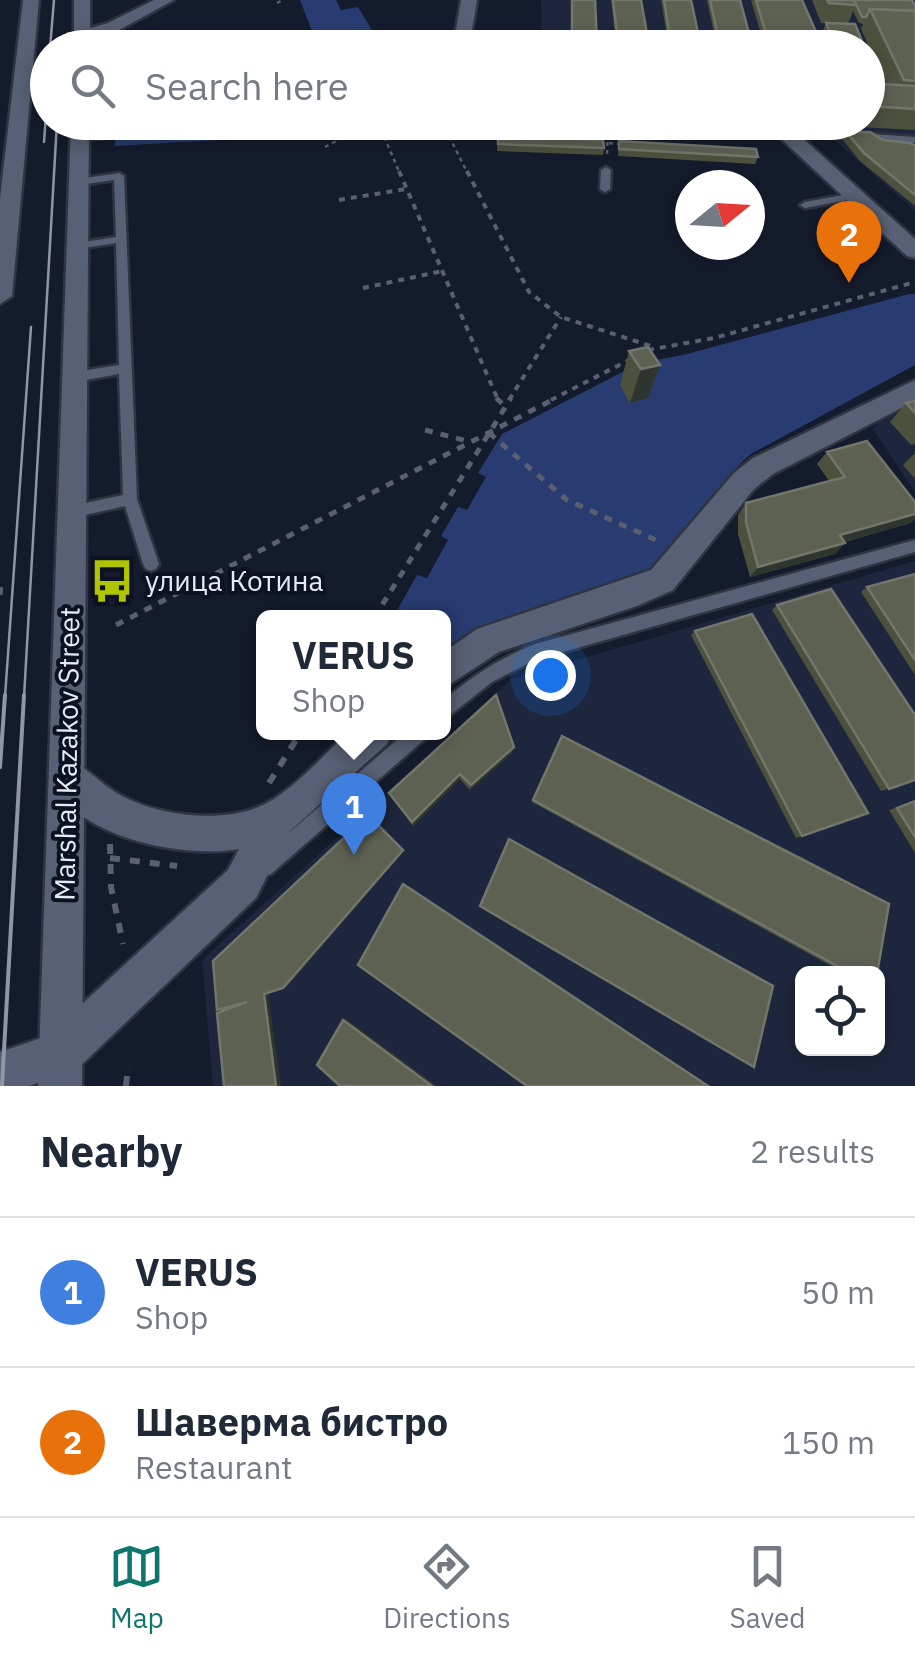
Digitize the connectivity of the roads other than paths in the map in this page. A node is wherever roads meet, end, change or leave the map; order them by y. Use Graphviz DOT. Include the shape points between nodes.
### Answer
graph roads {
  1 [pos="31,0"];
  2 [pos="82,0"];
  3 [pos="166,0"];
  4 [pos="469,0"];
  5 [pos="112,27"];
  6 [pos="82,30"];
  7 [pos="105,30"];
  8 [pos="463,30"];
  9 [pos="9,125"];
  10 [pos="885,138"];
  11 [pos="80,140"];
  12 [pos="792,140"];
  13 [pos="915,140"];
  14 [pos="606,164"];
  15 [pos="79,182"];
  16 [pos="605,189"];
  17 [pos="855,196"];
  18 [pos="806,204"];
  19 [pos="122,239"];
  20 [pos="77,246"];
  21 [pos="915,251"];
  22 [pos="0,296"];
  23 [pos="126,368"];
  24 [pos="74,377"];
  25 [pos="915,390"];
  26 [pos="130,499"];
  27 [pos="72,512"];
  28 [pos="915,546"];
  29 [pos="151,564"];
  30 [pos="451,667"];
  31 [pos="451,705"];
  32 [pos="363,740"];
  33 [pos="411,740"];
  34 [pos="67,777"];
  35 [pos="269,807"];
  36 [pos="242,884"];
  37 [pos="61,1069"];
  38 [pos="0,1074"];
  1 -- 9 [label="street"];
  2 -- 6 [label="street"];
  3 -- 5 [label="street"];
  4 -- 8 [label="street"];
  5 -- 7 [label="street"];
  9 -- 22 [label="street"];
  10 -- 13 [label="lane"];
  11 -- 15 [label="street, Marshal Kazakov Street"];
  12 -- 17 [label="street"];
  14 -- 16 [label="lane"];
  15 -- 19 [label="lane" via="120,176"];
  15 -- 20 [label="street, Marshal Kazakov Street"];
  17 -- 18 [label="lane"];
  17 -- 21 [label="street"];
  19 -- 20 [label="lane"];
  19 -- 23 [label="lane"];
  20 -- 24 [label="street, Marshal Kazakov Street"];
  23 -- 24 [label="lane"];
  23 -- 26 [label="lane"];
  24 -- 27 [label="street, Marshal Kazakov Street"];
  25 -- 30 [label="street" via="763,466 662,580 489,640"];
  26 -- 27 [label="lane"];
  26 -- 29 [label="lane"];
  27 -- 34 [label="street, Marshal Kazakov Street"];
  28 -- 31 [label="lane" via="534,652 479,679"];
  32 -- 35 [label="street"];
  33 -- 36 [label="lane"];
  34 -- 35 [label="street" via="109,810 196,833 225,832"];
  34 -- 37 [label="street, Marshal Kazakov Street"];
  35 -- 36 [label="street"];
  36 -- 37 [label="street"];
  37 -- 38 [label="street"];
}
